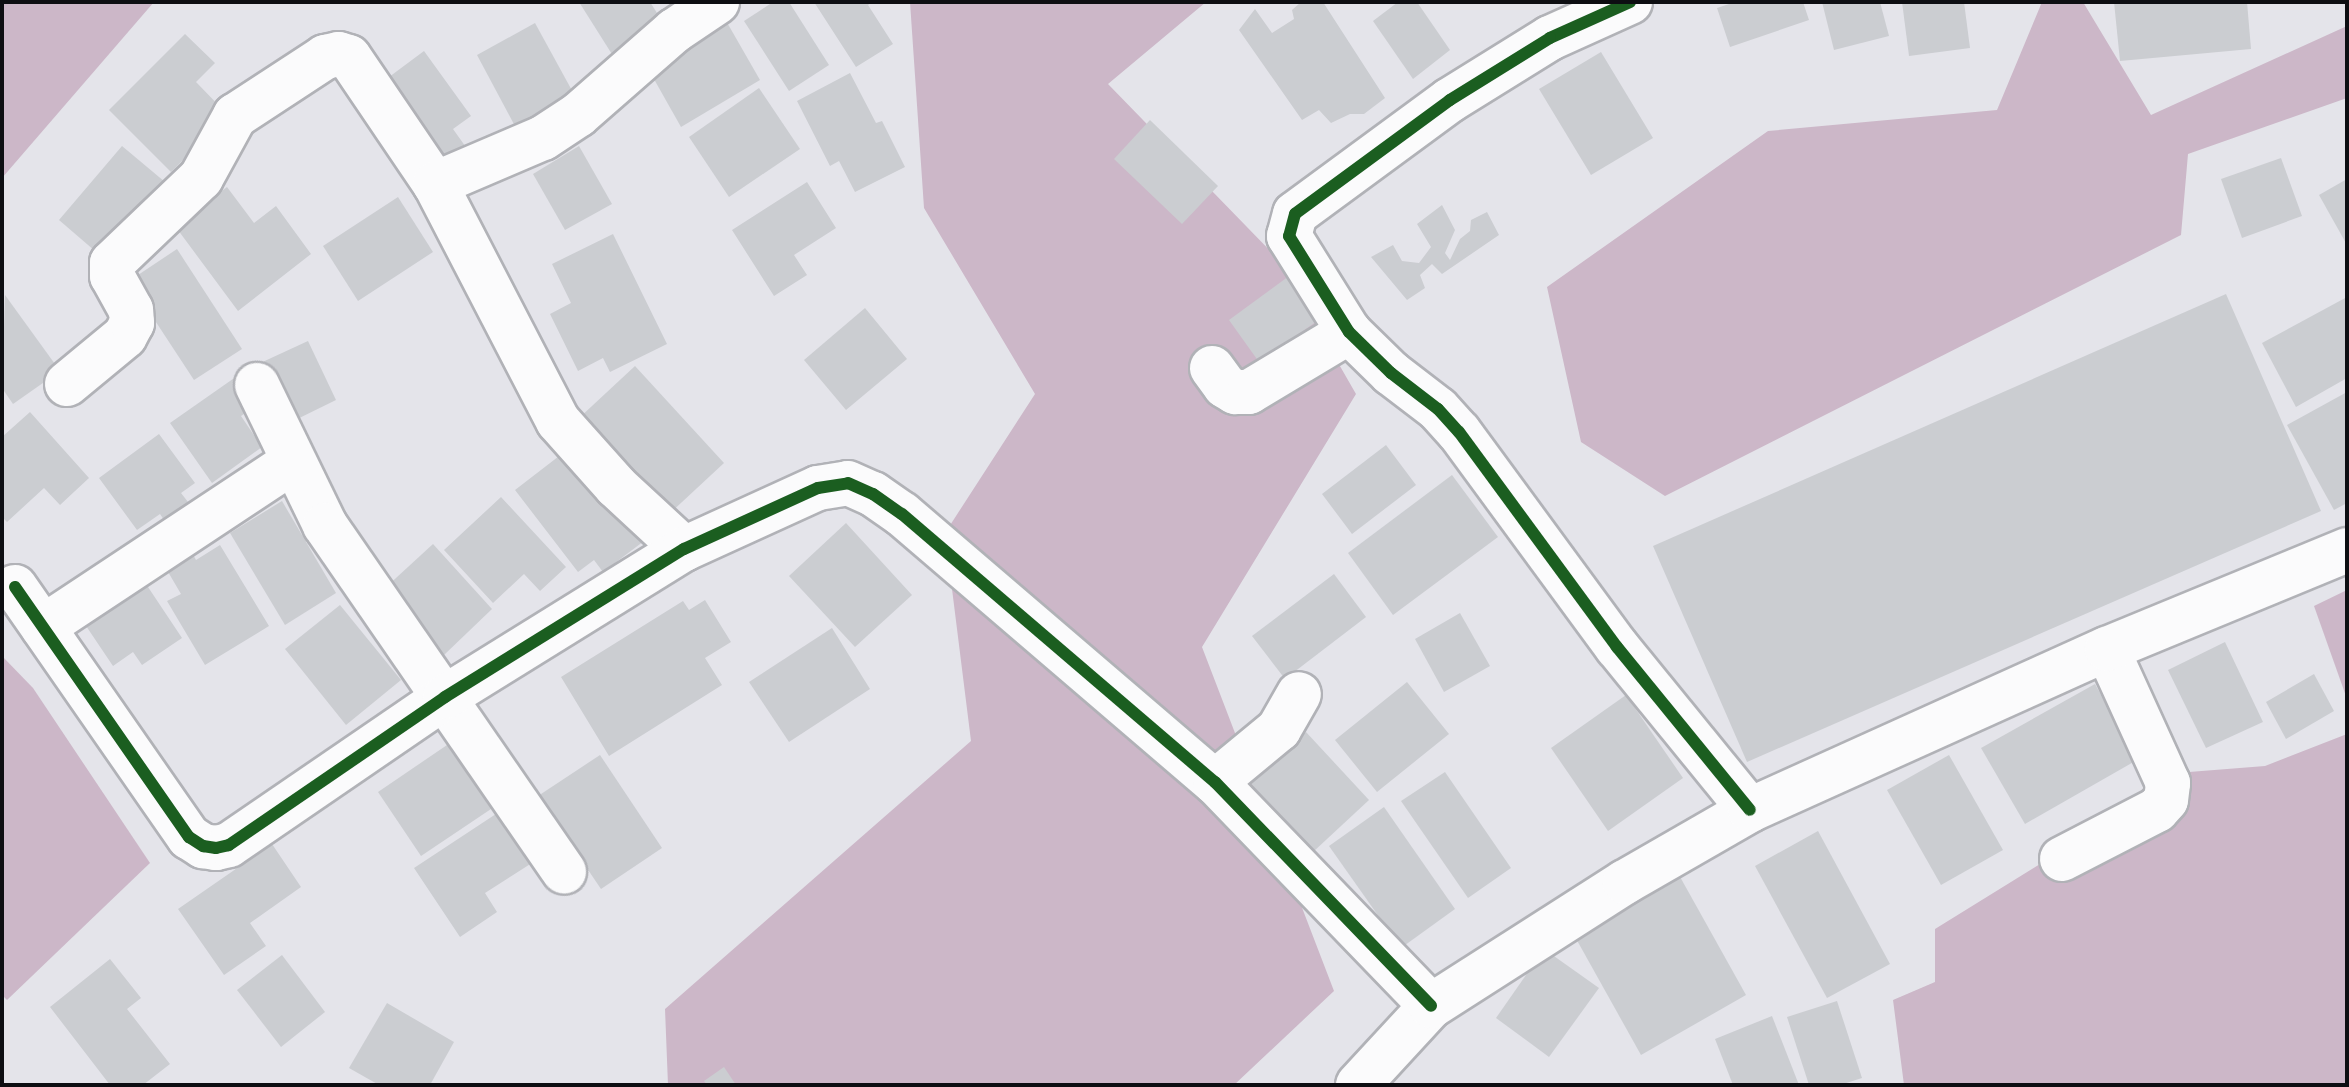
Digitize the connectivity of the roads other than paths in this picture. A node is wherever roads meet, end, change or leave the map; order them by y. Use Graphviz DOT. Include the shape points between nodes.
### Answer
graph roads {
  1 [pos="717,2"];
  2 [pos="1630,2"];
  3 [pos="435,184"];
  4 [pos="1349,332"];
  5 [pos="1212,368"];
  6 [pos="67,384"];
  7 [pos="257,385"];
  8 [pos="292,462"];
  9 [pos="684,549"];
  10 [pos="2347,550"];
  11 [pos="6,584"];
  12 [pos="43,627"];
  13 [pos="2107,649"];
  14 [pos="1299,694"];
  15 [pos="445,697"];
  16 [pos="1215,782"];
  17 [pos="1750,810"];
  18 [pos="2062,859"];
  19 [pos="564,872"];
  20 [pos="1431,1006"];
  21 [pos="1385,1075"];
  1 -- 3 [label="street" via="543,138"];
  2 -- 4 [label="street" via="1550,38 1450,100 1295,214 1289,236"];
  3 -- 6 [label="street" via="349,57 325,57 235,116 201,178 112,263 112,276 131,310 132,323 125,336"];
  3 -- 9 [label="street" via="558,421 616,486"];
  4 -- 5 [label="street" via="1249,392 1225,386"];
  4 -- 17 [label="street" via="1459,432 1617,647"];
  7 -- 8 [label="street"];
  8 -- 12 [label="street"];
  8 -- 15 [label="street" via="359,579"];
  9 -- 15 [label="street"];
  9 -- 16 [label="street" via="818,488 848,483 902,514"];
  10 -- 13 [label="street"];
  11 -- 12 [label="street"];
  12 -- 15 [label="street" via="189,837 203,846 229,845"];
  13 -- 17 [label="street"];
  13 -- 18 [label="street" via="2168,783 2166,800 2157,810"];
  14 -- 16 [label="street" via="1279,729"];
  15 -- 19 [label="street"];
  16 -- 20 [label="street"];
  17 -- 20 [label="street" via="1625,882"];
  20 -- 21 [label="street"];
}
